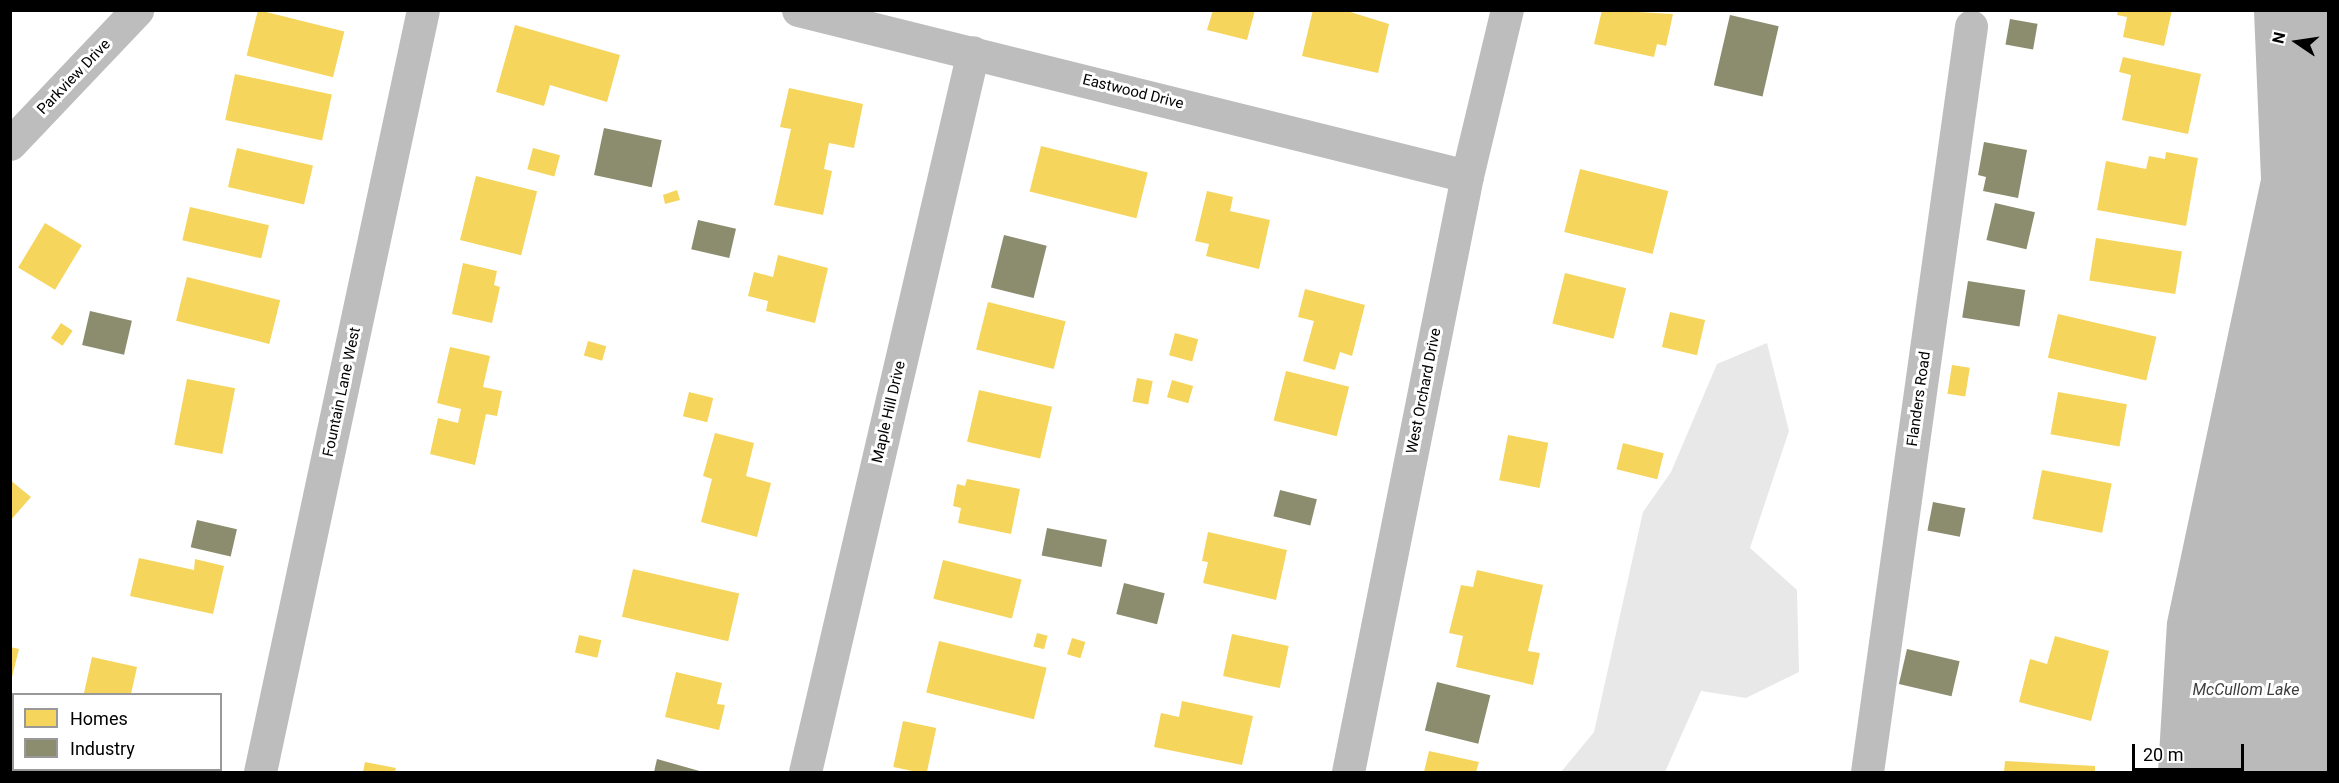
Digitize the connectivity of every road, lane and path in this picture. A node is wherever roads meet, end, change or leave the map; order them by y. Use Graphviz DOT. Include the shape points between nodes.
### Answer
graph roads {
  1 [pos="137,10"];
  2 [pos="423,10"];
  3 [pos="798,10"];
  4 [pos="1506,10"];
  5 [pos="1971,26"];
  6 [pos="973,52"];
  7 [pos="10,144"];
  8 [pos="1467,176"];
  9 [pos="260,772"];
  10 [pos="805,772"];
  11 [pos="1348,772"];
  12 [pos="1867,772"];
  1 -- 7 [label="street, Parkview Drive"];
  2 -- 9 [label="street, Fountain Lane West"];
  3 -- 6 [label="street, Eastwood Drive"];
  4 -- 8 [label="street, West Orchard Drive"];
  5 -- 12 [label="street, Flanders Road"];
  6 -- 8 [label="street, Eastwood Drive"];
  6 -- 10 [label="street, Maple Hill Drive"];
  8 -- 11 [label="street, West Orchard Drive"];
}
